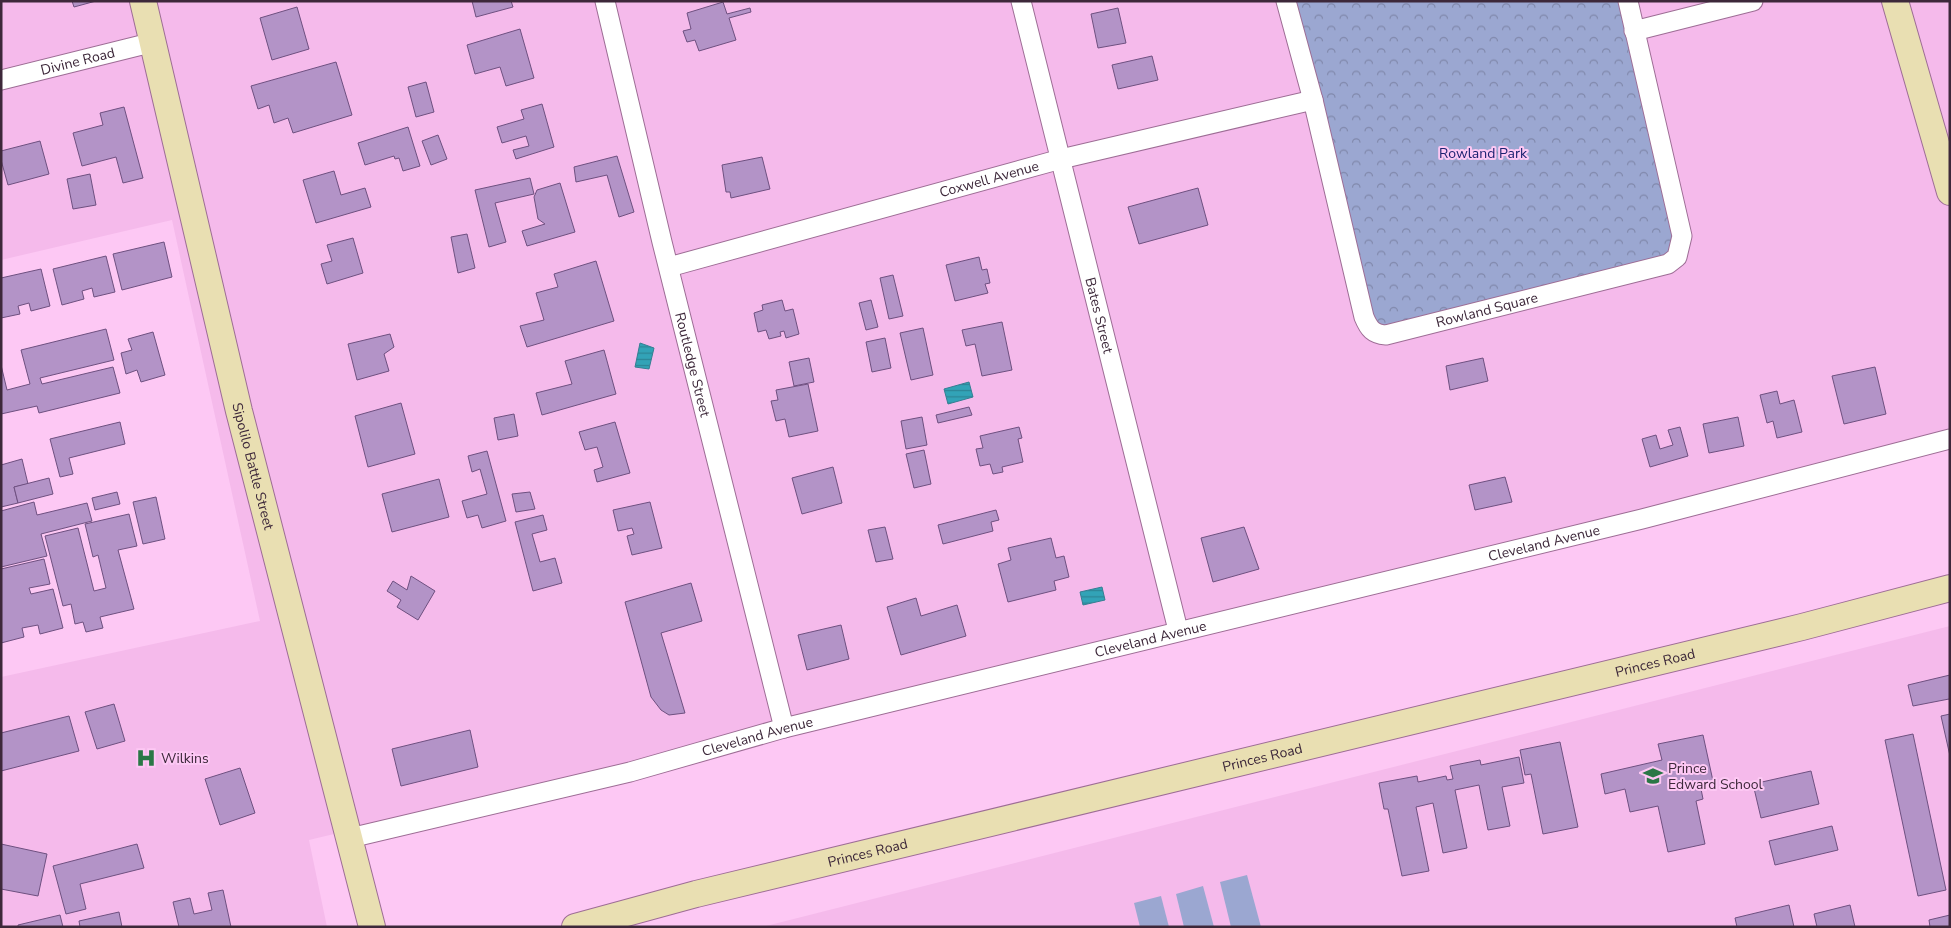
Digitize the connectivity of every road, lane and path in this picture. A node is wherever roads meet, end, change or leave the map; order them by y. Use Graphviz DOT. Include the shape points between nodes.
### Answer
graph roads {
  1 [pos="143,1"];
  2 [pos="605,1"];
  3 [pos="1021,1"];
  4 [pos="1286,1"];
  5 [pos="1628,1"];
  6 [pos="1753,1"];
  7 [pos="1895,1"];
  8 [pos="1634,31"];
  9 [pos="154,42"];
  10 [pos="1,80"];
  11 [pos="1313,100"];
  12 [pos="1061,159"];
  13 [pos="1950,192"];
  14 [pos="669,267"];
  15 [pos="1950,439"];
  16 [pos="1950,588"];
  17 [pos="1178,630"];
  18 [pos="784,728"];
  19 [pos="350,838"];
  20 [pos="372,927"];
  21 [pos="575,927"];
  1 -- 9 [label="main road, Sipolilo Battle Street"];
  2 -- 14 [label="street, Routledge Street"];
  3 -- 12 [label="street, Bates Street"];
  4 -- 11 [label="street, Rowland Square"];
  5 -- 8 [label="street, Rowland Square"];
  6 -- 8 [label="street"];
  7 -- 13 [label="main road"];
  8 -- 11 [label="street, Rowland Square" via="1682,236 1677,257 1668,264 1386,335 1369,329 1364,317"];
  9 -- 10 [label="street, Divine Road"];
  9 -- 19 [label="main road, Sipolilo Battle Street" via="239,411"];
  11 -- 12 [label="street, Coxwell Avenue"];
  12 -- 14 [label="street, Coxwell Avenue"];
  12 -- 17 [label="street, Bates Street"];
  14 -- 18 [label="street, Routledge Street"];
  15 -- 17 [label="street, Cleveland Avenue" via="1642,519"];
  16 -- 21 [label="main road, Princes Road" via="1789,630 705,892"];
  17 -- 18 [label="street, Cleveland Avenue"];
  18 -- 19 [label="street, Cleveland Avenue" via="630,772"];
  19 -- 20 [label="main road, Sipolilo Battle Street"];
}
